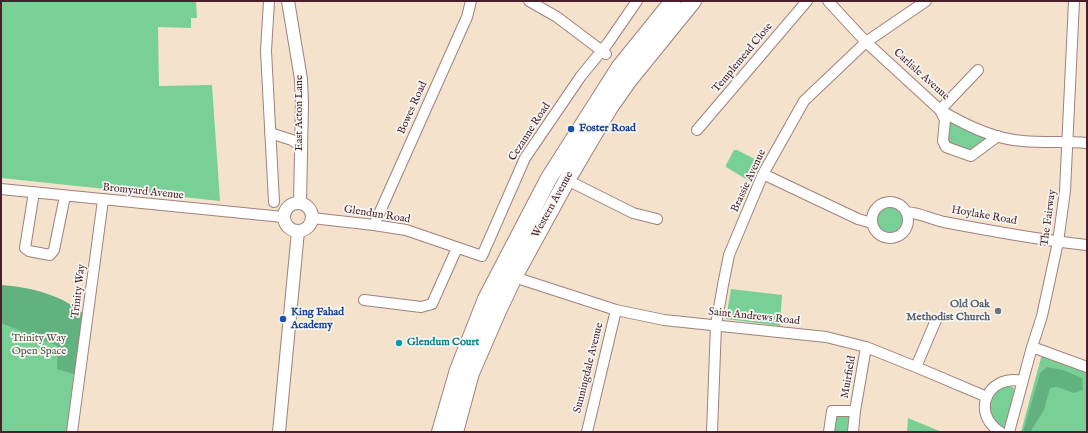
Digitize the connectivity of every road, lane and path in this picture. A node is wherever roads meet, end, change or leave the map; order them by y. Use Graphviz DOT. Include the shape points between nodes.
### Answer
graph roads {
  1 [pos="269,1"];
  2 [pos="288,1"];
  3 [pos="471,1"];
  4 [pos="529,1"];
  5 [pos="637,1"];
  6 [pos="672,1"];
  7 [pos="693,1"];
  8 [pos="807,1"];
  9 [pos="828,1"];
  10 [pos="926,1"];
  11 [pos="1074,1"];
  12 [pos="866,42"];
  13 [pos="604,53"];
  14 [pos="978,70"];
  15 [pos="940,110"];
  16 [pos="697,130"];
  17 [pos="270,133"];
  18 [pos="998,136"];
  19 [pos="1068,141"];
  20 [pos="1087,143"];
  21 [pos="301,146"];
  22 [pos="763,174"];
  23 [pos="567,180"];
  24 [pos="1,189"];
  25 [pos="34,192"];
  26 [pos="65,196"];
  27 [pos="103,200"];
  28 [pos="274,202"];
  29 [pos="300,203"];
  30 [pos="906,212"];
  31 [pos="284,217"];
  32 [pos="312,218"];
  33 [pos="657,219"];
  34 [pos="872,223"];
  35 [pos="374,225"];
  36 [pos="298,231"];
  37 [pos="1058,242"];
  38 [pos="1087,245"];
  39 [pos="456,248"];
  40 [pos="482,256"];
  41 [pos="514,277"];
  42 [pos="364,300"];
  43 [pos="616,310"];
  44 [pos="936,320"];
  45 [pos="716,325"];
  46 [pos="1032,347"];
  47 [pos="866,348"];
  48 [pos="916,367"];
  49 [pos="1087,367"];
  50 [pos="1022,381"];
  51 [pos="987,397"];
  52 [pos="855,411"];
  53 [pos="72,432"];
  54 [pos="279,432"];
  55 [pos="440,432"];
  56 [pos="455,432"];
  57 [pos="586,432"];
  58 [pos="712,432"];
  59 [pos="829,432"];
  60 [pos="853,432"];
  61 [pos="1000,432"];
  62 [pos="1009,432"];
  1 -- 17 [label="street" via="266,51"];
  2 -- 21 [label="street, East Acton Lane" via="301,79"];
  3 -- 35 [label="street, Bowes Road" via="463,25"];
  4 -- 13 [label="street" via="557,17"];
  5 -- 13 [label="street, Cezanne Road"];
  6 -- 55 [label="highway, Western Avenue" via="619,68 548,178 486,299 458,370"];
  7 -- 23 [label="highway, Western Avenue" via="629,80"];
  8 -- 16 [label="street, Templemead Close"];
  9 -- 12 [label="street, Carlisle Avenue"];
  10 -- 12 [label="street, Brassie Avenue"];
  11 -- 19 [label="street, The Fairway"];
  12 -- 15 [label="street, Carlisle Avenue"];
  12 -- 22 [label="street, Brassie Avenue" via="804,101"];
  13 -- 40 [label="street, Cezanne Road" via="584,72 525,158"];
  14 -- 15 [label="street"];
  15 -- 18 [label="street, Carlisle Avenue" via="974,128"];
  15 -- 18 [label="street" via="945,120 943,140 946,147 973,156"];
  17 -- 21 [label="street" via="292,140"];
  17 -- 28 [label="street"];
  18 -- 19 [label="street, Carlisle Avenue" via="1022,141"];
  19 -- 20 [label="street, Carlisle Avenue"];
  19 -- 37 [label="street, The Fairway"];
  21 -- 29 [label="street, East Acton Lane"];
  22 -- 34 [label="street" via="858,219"];
  22 -- 45 [label="street, Brassie Avenue" via="729,255"];
  23 -- 33 [label="street" via="633,213"];
  23 -- 41 [label="highway, Western Avenue"];
  24 -- 25 [label="street, Bromyard Avenue"];
  25 -- 26 [label="street, Bromyard Avenue"];
  25 -- 26 [label="street" via="25,248 50,255 54,250"];
  26 -- 27 [label="street, Bromyard Avenue"];
  27 -- 31 [label="street, Bromyard Avenue"];
  27 -- 53 [label="street, Trinity Way"];
  29 -- 31 [label="street" via="287,208"];
  29 -- 32 [label="street" via="307,206"];
  30 -- 34 [label="street, Hoylake Road" via="893,202 882,204 874,212"];
  30 -- 34 [label="street" via="907,224 896,237 890,238 878,233"];
  30 -- 37 [label="street, Hoylake Road"];
  31 -- 36 [label="street" via="286,226"];
  32 -- 35 [label="street, Glendun Road"];
  32 -- 36 [label="street" via="309,226"];
  35 -- 39 [label="street, Glendun Road" via="406,230"];
  36 -- 54 [label="street"];
  37 -- 38 [label="street, Hoylake Road"];
  37 -- 46 [label="street, The Fairway" via="1042,316"];
  39 -- 40 [label="street, Glendun Road"];
  39 -- 42 [label="street" via="432,304 421,307"];
  41 -- 43 [label="street, Saint Andrews Road"];
  41 -- 56 [label="highway, Western Avenue" via="471,373"];
  43 -- 45 [label="street, Saint Andrews Road" via="664,320"];
  43 -- 57 [label="street, Sunningdale Avenue"];
  44 -- 48 [label="street"];
  45 -- 47 [label="street, Saint Andrews Road" via="826,337"];
  45 -- 58 [label="street, Brassie Avenue"];
  46 -- 49 [label="street"];
  46 -- 50 [label="street, The Fairway"];
  47 -- 48 [label="street, Saint Andrews Road"];
  47 -- 52 [label="street, Muirfield"];
  48 -- 51 [label="street, Saint Andrews Road"];
  50 -- 51 [label="street" via="1001,382"];
  50 -- 62 [label="street, The Fairway"];
  51 -- 61 [label="street" via="986,414 989,422"];
  52 -- 59 [label="street, Muirfield" via="832,410"];
  52 -- 60 [label="street, Muirfield"];
}
